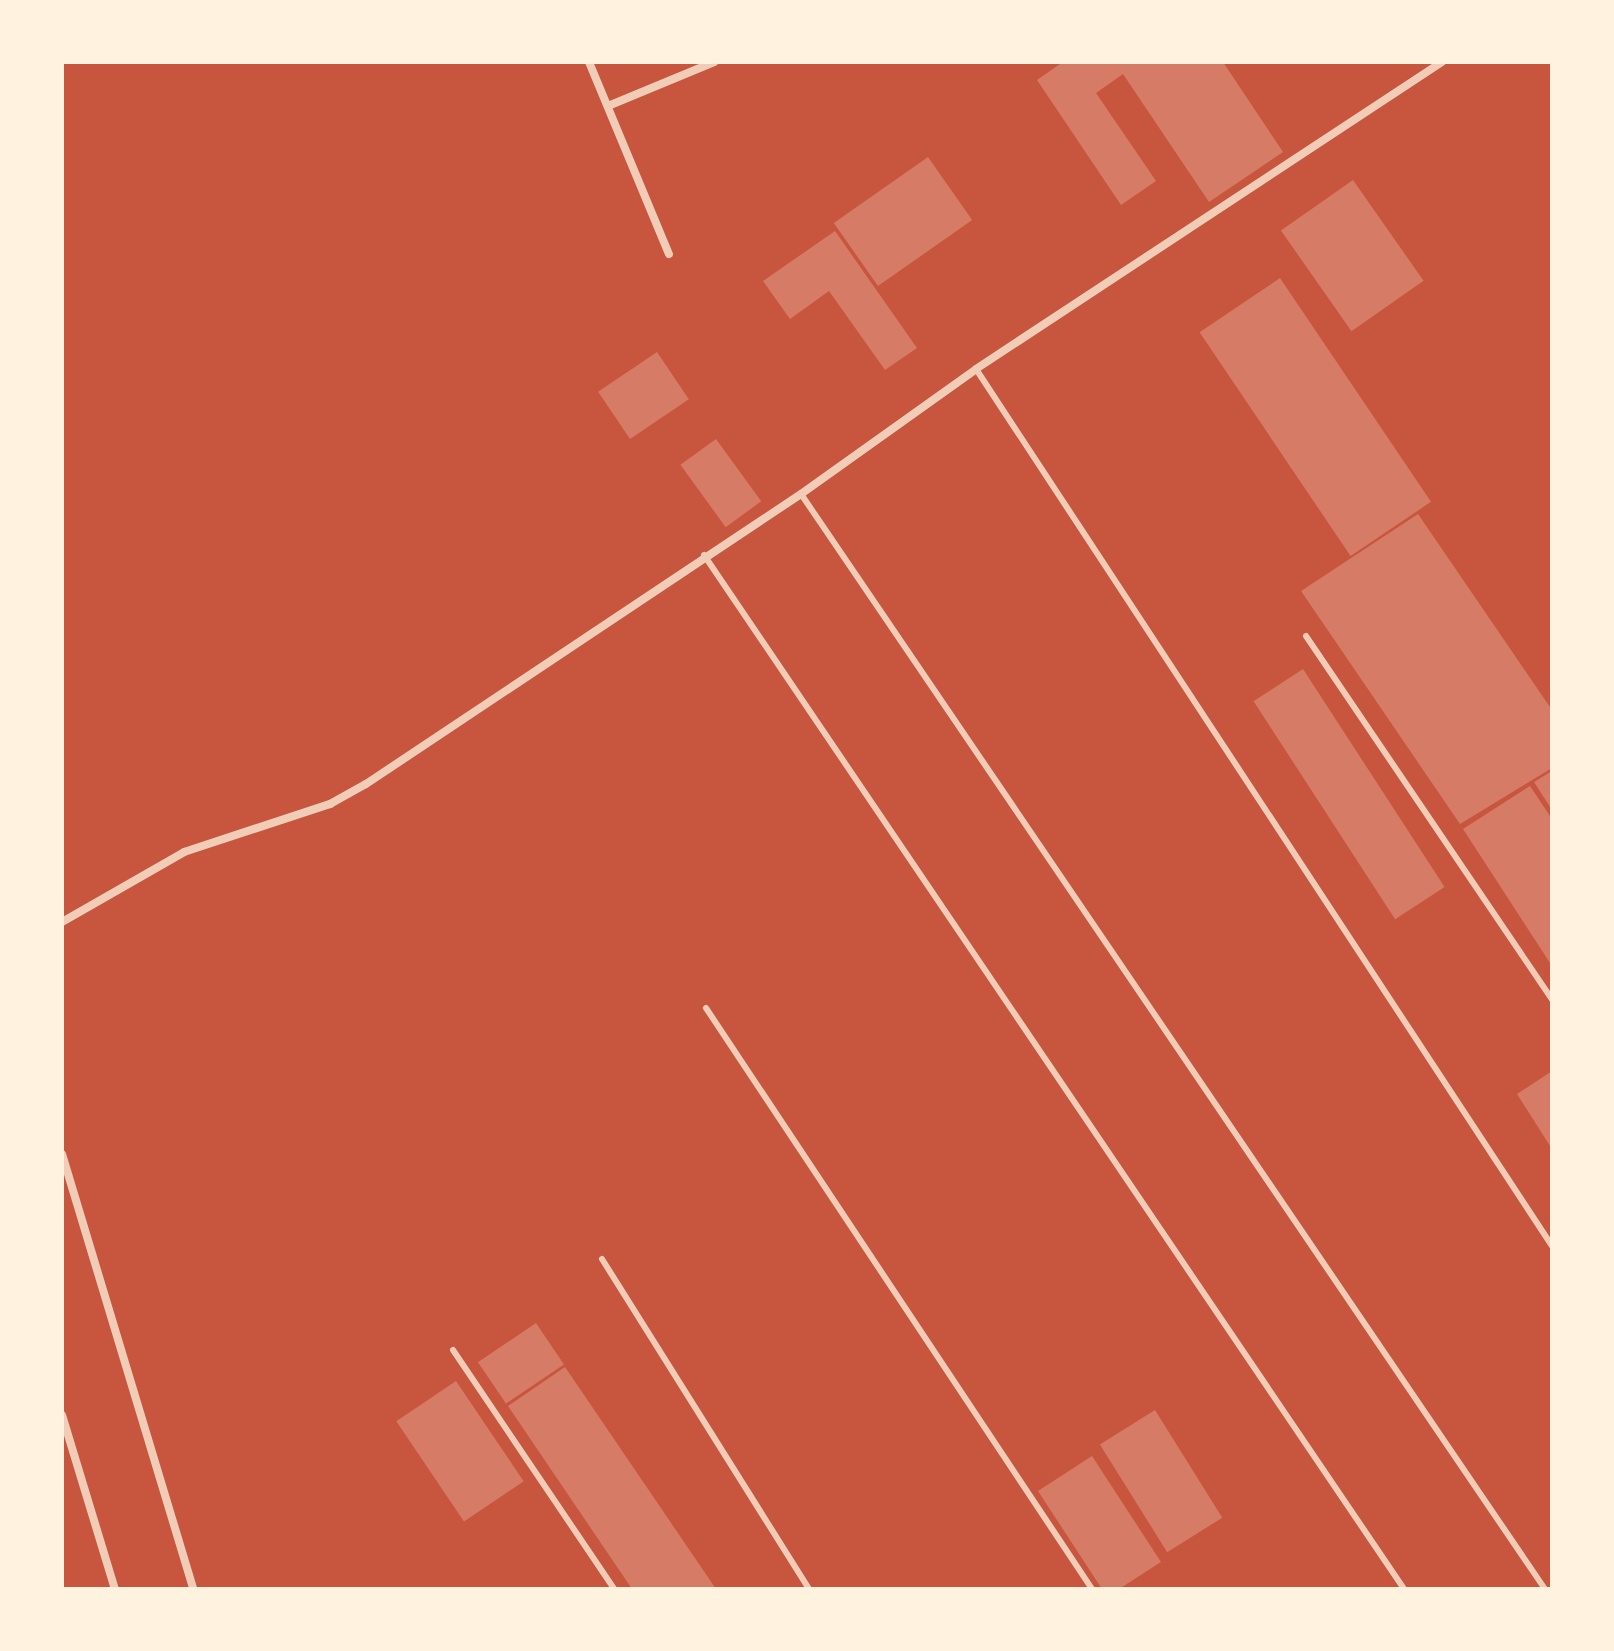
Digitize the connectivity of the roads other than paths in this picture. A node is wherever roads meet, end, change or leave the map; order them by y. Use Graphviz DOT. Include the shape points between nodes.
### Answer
graph roads {
  1 [pos="589,62"];
  2 [pos="714,62"];
  3 [pos="1442,62"];
  4 [pos="608,106"];
  5 [pos="669,254"];
  6 [pos="976,369"];
  7 [pos="801,494"];
  8 [pos="704,555"];
  9 [pos="1306,636"];
  10 [pos="62,922"];
  11 [pos="1552,999"];
  12 [pos="706,1008"];
  13 [pos="62,1154"];
  14 [pos="1552,1246"];
  15 [pos="602,1259"];
  16 [pos="453,1350"];
  17 [pos="62,1415"];
  18 [pos="115,1589"];
  19 [pos="193,1589"];
  20 [pos="614,1589"];
  21 [pos="809,1589"];
  22 [pos="1092,1589"];
  23 [pos="1404,1589"];
  24 [pos="1545,1589"];
  1 -- 4 [label="street"];
  2 -- 4 [label="street"];
  3 -- 6 [label="street"];
  4 -- 5 [label="street"];
  6 -- 7 [label="street"];
  6 -- 14 [label="lane"];
  7 -- 8 [label="street"];
  7 -- 24 [label="lane"];
  8 -- 10 [label="street" via="366,784 330,804 184,852"];
  8 -- 23 [label="lane"];
  9 -- 11 [label="lane"];
  12 -- 22 [label="lane"];
  13 -- 19 [label="street"];
  15 -- 21 [label="lane"];
  16 -- 20 [label="lane"];
  17 -- 18 [label="street"];
}
